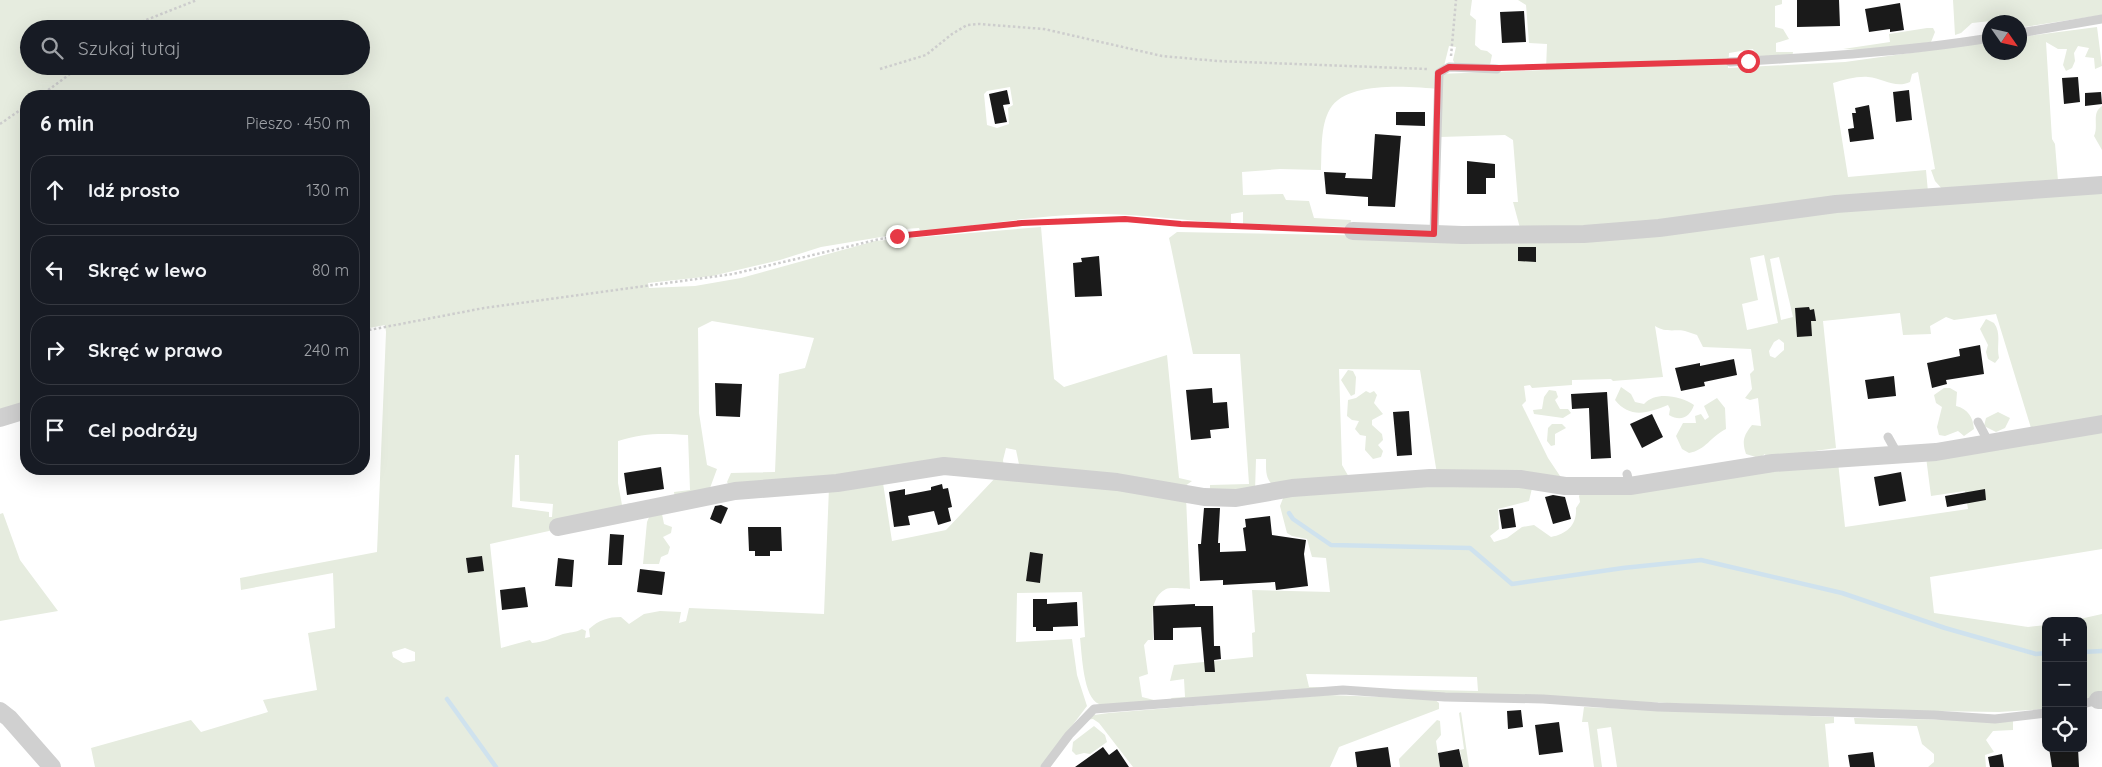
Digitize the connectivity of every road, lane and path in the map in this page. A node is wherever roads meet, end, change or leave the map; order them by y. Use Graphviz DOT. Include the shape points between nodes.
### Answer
graph roads {
  1 [pos="196,0"];
  2 [pos="1456,0"];
  3 [pos="2102,19"];
  4 [pos="146,20"];
  5 [pos="2027,32"];
  6 [pos="1982,39"];
  7 [pos="1730,62"];
  8 [pos="1446,68"];
  9 [pos="1497,68"];
  10 [pos="880,69"];
  11 [pos="69,75"];
  12 [pos="48,90"];
  13 [pos="20,110"];
  14 [pos="0,124"];
  15 [pos="2102,185"];
  16 [pos="1353,231"];
  17 [pos="1434,234"];
  18 [pos="370,330"];
  19 [pos="20,412"];
  20 [pos="0,418"];
  21 [pos="1978,422"];
  22 [pos="2102,424"];
  23 [pos="1888,437"];
  24 [pos="1989,443"];
  25 [pos="1898,455"];
  26 [pos="558,527"];
  27 [pos="0,711"];
  28 [pos="2042,713"];
  29 [pos="52,767"];
  30 [pos="1045,767"];
  1 -- 4 [label="path"];
  2 -- 8 [label="path"];
  3 -- 5 [label="lane"];
  6 -- 7 [label="lane" via="1833,57"];
  7 -- 9 [label="path"];
  8 -- 9 [label="lane"];
  8 -- 10 [label="path" via="1162,56 1044,29 979,24 952,34 926,55"];
  8 -- 17 [label="lane" via="1438,73"];
  11 -- 12 [label="path"];
  13 -- 14 [label="path"];
  15 -- 17 [label="street" via="1836,204 1659,228 1584,234"];
  16 -- 17 [label="street"];
  16 -- 18 [label="path" via="1125,219 968,227 880,238 733,274 484,308"];
  19 -- 20 [label="street"];
  21 -- 24 [label="lane"];
  22 -- 24 [label="street"];
  23 -- 25 [label="lane"];
  24 -- 25 [label="street"];
  25 -- 26 [label="street" via="1869,462 1749,464 1600,487 1550,486 1520,479 1424,477 1292,488 1236,498 1204,497 1117,482 944,466 837,483 735,491"];
  27 -- 29 [label="street"];
  28 -- 30 [label="lane" via="1995,719 1343,690 1094,710 1069,735"];
}
